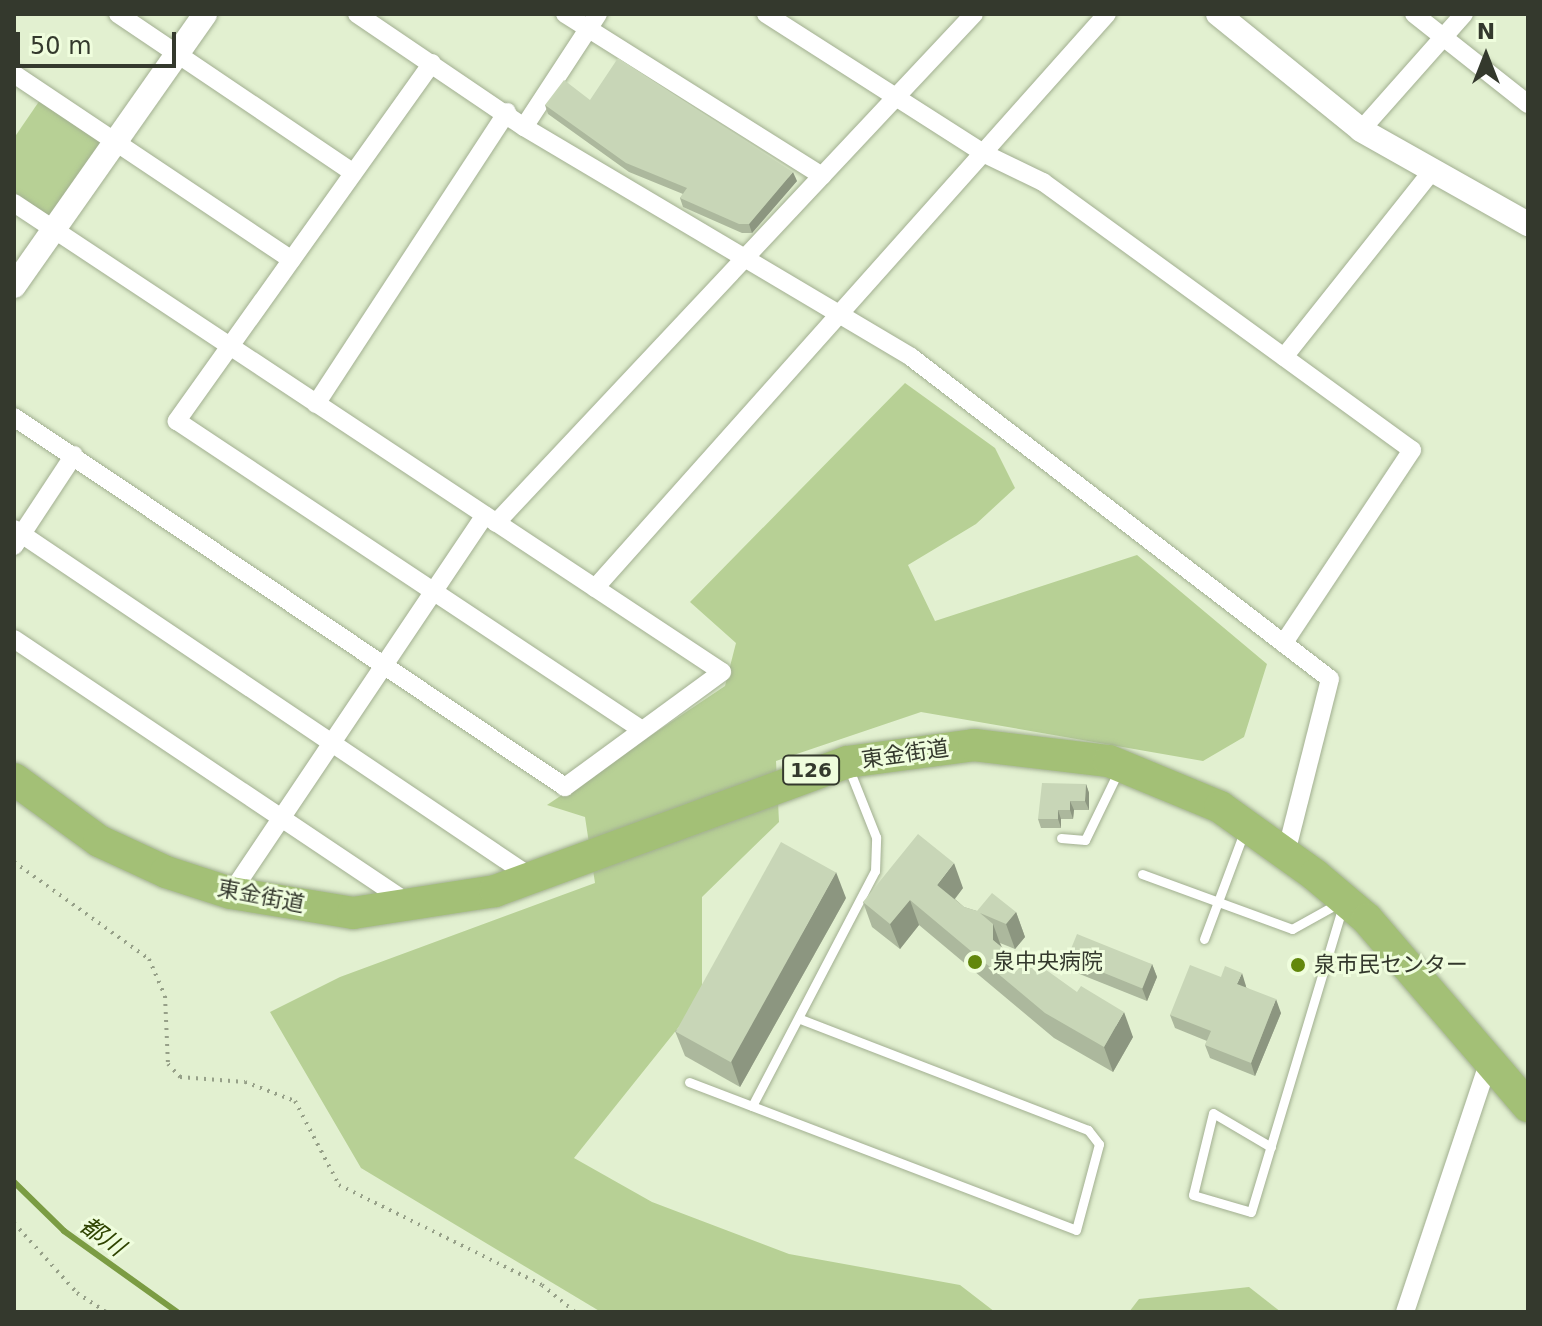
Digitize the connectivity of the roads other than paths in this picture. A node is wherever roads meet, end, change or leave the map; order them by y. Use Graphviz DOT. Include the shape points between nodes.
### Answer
graph roads {
  1 [pos="118,14"];
  2 [pos="205,14"];
  3 [pos="357,14"];
  4 [pos="565,14"];
  5 [pos="766,14"];
  6 [pos="974,14"];
  7 [pos="1107,14"];
  8 [pos="1218,14"];
  9 [pos="1414,14"];
  10 [pos="1464,14"];
  11 [pos="593,22"];
  12 [pos="1443,37"];
  13 [pos="178,54"];
  14 [pos="432,63"];
  15 [pos="14,74"];
  16 [pos="1524,93"];
  17 [pos="897,96"];
  18 [pos="507,112"];
  19 [pos="524,127"];
  20 [pos="1361,130"];
  21 [pos="116,142"];
  22 [pos="983,153"];
  23 [pos="352,172"];
  24 [pos="1431,172"];
  25 [pos="822,176"];
  26 [pos="14,203"];
  27 [pos="1527,223"];
  28 [pos="53,230"];
  29 [pos="746,258"];
  30 [pos="292,260"];
  31 [pos="14,286"];
  32 [pos="835,319"];
  33 [pos="231,348"];
  34 [pos="1284,357"];
  35 [pos="316,404"];
  36 [pos="14,417"];
  37 [pos="74,455"];
  38 [pos="491,519"];
  39 [pos="17,536"];
  40 [pos="595,588"];
  41 [pos="435,590"];
  42 [pos="14,639"];
  43 [pos="1284,643"];
  44 [pos="383,666"];
  45 [pos="642,730"];
  46 [pos="333,740"];
  47 [pos="847,762"];
  48 [pos="1121,765"];
  49 [pos="14,779"];
  50 [pos="284,816"];
  51 [pos="1246,825"];
  52 [pos="1061,838"];
  53 [pos="1286,853"];
  54 [pos="1142,874"];
  55 [pos="531,877"];
  56 [pos="231,893"];
  57 [pos="1344,900"];
  58 [pos="1218,902"];
  59 [pos="416,909"];
  60 [pos="1204,939"];
  61 [pos="800,1019"];
  62 [pos="1489,1061"];
  63 [pos="689,1082"];
  64 [pos="752,1106"];
  65 [pos="1528,1106"];
  66 [pos="1271,1147"];
  67 [pos="1405,1312"];
  1 -- 13 [label="street"];
  2 -- 13 [label="street"];
  3 -- 14 [label="street"];
  4 -- 11 [label="street"];
  5 -- 17 [label="street"];
  6 -- 17 [label="street"];
  7 -- 22 [label="street"];
  8 -- 20 [label="street"];
  9 -- 12 [label="street"];
  10 -- 12 [label="street"];
  11 -- 19 [label="street"];
  11 -- 25 [label="street"];
  12 -- 16 [label="street"];
  12 -- 20 [label="street"];
  13 -- 21 [label="street"];
  13 -- 23 [label="street"];
  14 -- 18 [label="street"];
  14 -- 23 [label="street"];
  15 -- 21 [label="street"];
  17 -- 22 [label="street"];
  17 -- 25 [label="street"];
  18 -- 19 [label="street"];
  18 -- 35 [label="street"];
  19 -- 29 [label="street"];
  20 -- 24 [label="street"];
  21 -- 28 [label="street"];
  21 -- 30 [label="street"];
  22 -- 32 [label="street"];
  22 -- 34 [label="street" via="1043,182"];
  23 -- 30 [label="street"];
  24 -- 27 [label="street"];
  24 -- 34 [label="street"];
  25 -- 29 [label="street"];
  26 -- 28 [label="street"];
  28 -- 31 [label="street"];
  28 -- 33 [label="street"];
  29 -- 32 [label="street"];
  29 -- 38 [label="street"];
  30 -- 33 [label="street"];
  32 -- 40 [label="street"];
  32 -- 43 [label="street" via="911,357"];
  33 -- 35 [label="street"];
  33 -- 41 [label="street" via="177,421"];
  34 -- 43 [label="street" via="1412,450"];
  35 -- 38 [label="street"];
  36 -- 37 [label="street"];
  37 -- 39 [label="street"];
  37 -- 44 [label="street"];
  38 -- 40 [label="street"];
  38 -- 41 [label="street"];
  39 -- 46 [label="street"];
  40 -- 45 [label="street" via="722,672"];
  41 -- 44 [label="street"];
  41 -- 45 [label="street"];
  42 -- 50 [label="street"];
  43 -- 53 [label="street" via="1330,679"];
  44 -- 45 [label="street" via="565,787"];
  44 -- 46 [label="street"];
  46 -- 50 [label="street"];
  46 -- 55 [label="street"];
  47 -- 48 [label="highway, 東金街道 / 126" via="974,745"];
  47 -- 55 [label="highway, 東金街道 / 126"];
  47 -- 61 [label="lane" via="876,837 875,871"];
  48 -- 51 [label="highway, 東金街道 / 126"];
  48 -- 52 [label="lane" via="1085,840"];
  49 -- 56 [label="highway, 東金街道 / 126" via="99,841"];
  50 -- 56 [label="street"];
  50 -- 59 [label="street"];
  51 -- 53 [label="highway, 東金街道 / 126"];
  51 -- 58 [label="lane"];
  53 -- 57 [label="highway, 東金街道 / 126"];
  54 -- 58 [label="lane"];
  55 -- 59 [label="highway, 東金街道 / 126"];
  56 -- 59 [label="highway, 東金街道 / 126" via="353,913"];
  57 -- 58 [label="lane" via="1292,929"];
  57 -- 62 [label="highway, 東金街道 / 126"];
  57 -- 66 [label="lane"];
  58 -- 60 [label="lane"];
  61 -- 64 [label="lane"];
  61 -- 64 [label="lane" via="1088,1130 1099,1144 1076,1230"];
  62 -- 65 [label="highway, 東金街道 / 126"];
  62 -- 67 [label="street"];
  63 -- 64 [label="lane"];
  66 -- 66 [label="lane" via="1251,1212 1193,1195 1213,1113"];
}
